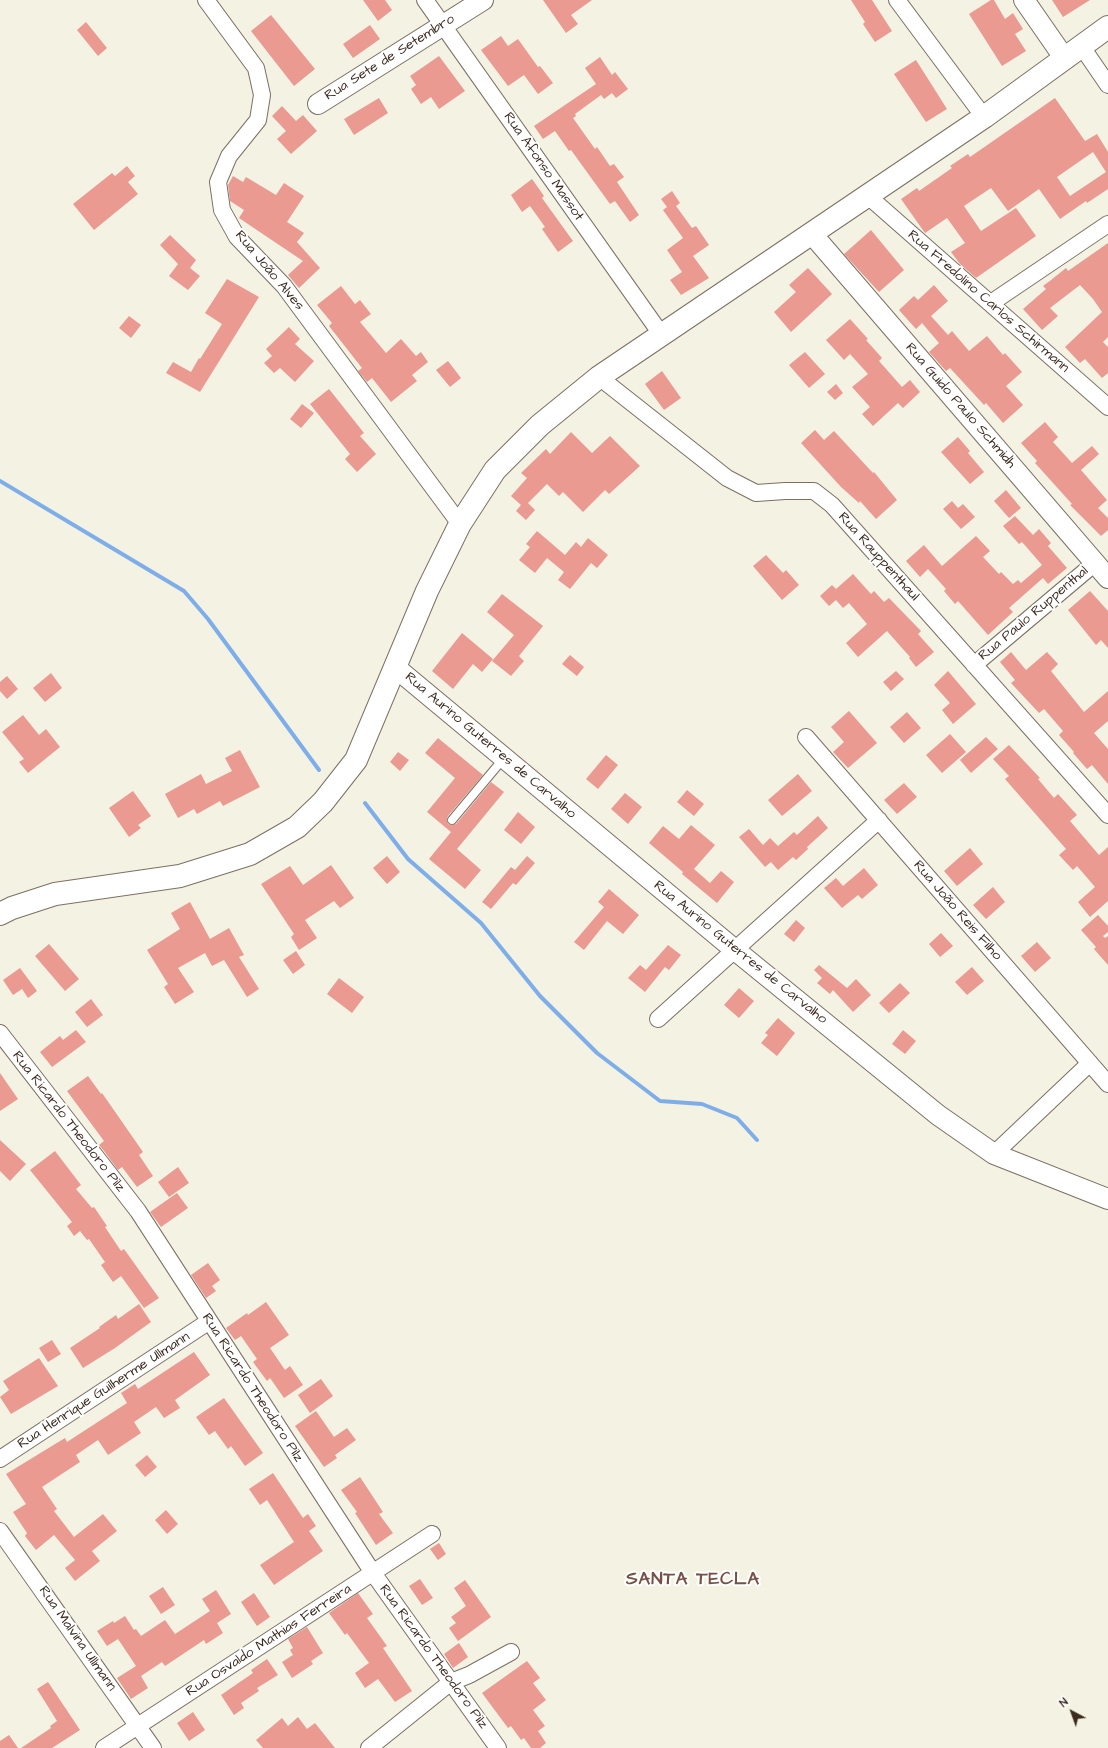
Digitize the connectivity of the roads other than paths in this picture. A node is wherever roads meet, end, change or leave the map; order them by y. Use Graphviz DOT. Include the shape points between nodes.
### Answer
graph roads {
  1 [pos="206,0"];
  2 [pos="425,0"];
  3 [pos="483,0"];
  4 [pos="897,0"];
  5 [pos="1024,0"];
  6 [pos="443,25"];
  7 [pos="1108,27"];
  8 [pos="1074,53"];
  9 [pos="1108,85"];
  10 [pos="318,104"];
  11 [pos="984,117"];
  12 [pos="868,196"];
  13 [pos="1108,224"];
  14 [pos="812,234"];
  15 [pos="991,303"];
  16 [pos="661,334"];
  17 [pos="599,376"];
  18 [pos="1108,407"];
  19 [pos="460,524"];
  20 [pos="1094,563"];
  21 [pos="1108,578"];
  22 [pos="974,665"];
  23 [pos="396,668"];
  24 [pos="806,737"];
  25 [pos="504,758"];
  26 [pos="1108,815"];
  27 [pos="452,820"];
  28 [pos="878,820"];
  29 [pos="0,914"];
  30 [pos="735,950"];
  31 [pos="658,1019"];
  32 [pos="0,1033"];
  33 [pos="1090,1063"];
  34 [pos="1108,1084"];
  35 [pos="994,1154"];
  36 [pos="1108,1199"];
  37 [pos="208,1322"];
  38 [pos="0,1459"];
  39 [pos="0,1531"];
  40 [pos="432,1534"];
  41 [pos="373,1573"];
  42 [pos="511,1652"];
  43 [pos="451,1682"];
  44 [pos="138,1726"];
  45 [pos="104,1748"];
  46 [pos="152,1748"];
  47 [pos="369,1748"];
  48 [pos="498,1748"];
  1 -- 19 [label="street, Rua João Alves" via="256,68 262,95 258,120 229,156 218,182 222,210 237,237 284,286"];
  2 -- 6 [label="street, Rua Afonso Massot"];
  3 -- 6 [label="street, Rua Sete de Setembro"];
  4 -- 11 [label="street"];
  5 -- 8 [label="street"];
  6 -- 10 [label="street, Rua Sete de Setembro"];
  6 -- 16 [label="street, Rua Afonso Massot"];
  7 -- 8 [label="main road"];
  8 -- 9 [label="street"];
  8 -- 11 [label="main road"];
  11 -- 12 [label="main road"];
  12 -- 14 [label="main road"];
  12 -- 15 [label="street, Rua Fredolino Carlos Schirmann"];
  13 -- 15 [label="street"];
  14 -- 16 [label="main road"];
  14 -- 20 [label="street, Rua Guido Paulo Schmidh"];
  15 -- 18 [label="street, Rua Fredolino Carlos Schirmann"];
  16 -- 17 [label="main road"];
  17 -- 19 [label="main road" via="540,425 495,470"];
  17 -- 22 [label="street, Rua Rauppenthaul" via="733,481 756,493 814,491 832,505"];
  19 -- 23 [label="main road" via="427,592"];
  20 -- 21 [label="street, Rua Guido Paulo Schmidh"];
  20 -- 22 [label="street, Rua Paulo Ruppenthal"];
  22 -- 26 [label="street, Rua Rauppenthaul"];
  23 -- 25 [label="street, Rua Aurino Guterres de Carvalho"];
  23 -- 29 [label="main road" via="356,760 323,802 297,827 250,854 180,876 55,894"];
  24 -- 28 [label="street, Rua João Reis Filho"];
  25 -- 27 [label="lane"];
  25 -- 30 [label="street, Rua Aurino Guterres de Carvalho"];
  28 -- 30 [label="street"];
  28 -- 33 [label="street, Rua João Reis Filho"];
  30 -- 31 [label="street"];
  30 -- 35 [label="street, Rua Aurino Guterres de Carvalho" via="938,1115"];
  32 -- 37 [label="street, Rua Ricardo Theodoro Pilz" via="138,1211"];
  33 -- 34 [label="street, Rua João Reis Filho"];
  33 -- 35 [label="street"];
  35 -- 36 [label="street, Rua Aurino Guterres de Carvalho"];
  37 -- 38 [label="street, Rua Henrique Guilherme Ullmann"];
  37 -- 41 [label="street, Rua Ricardo Theodoro Pilz"];
  39 -- 44 [label="street, Rua Malvina Ullmann"];
  40 -- 41 [label="street, Rua Osvaldo Mathias Ferreira"];
  41 -- 43 [label="street, Rua Ricardo Theodoro Pilz"];
  41 -- 44 [label="street, Rua Osvaldo Mathias Ferreira"];
  42 -- 43 [label="street" via="470,1675"];
  43 -- 47 [label="street"];
  43 -- 48 [label="street, Rua Ricardo Theodoro Pilz"];
  44 -- 45 [label="street, Rua Osvaldo Mathias Ferreira"];
  44 -- 46 [label="street, Rua Malvina Ullmann"];
}
